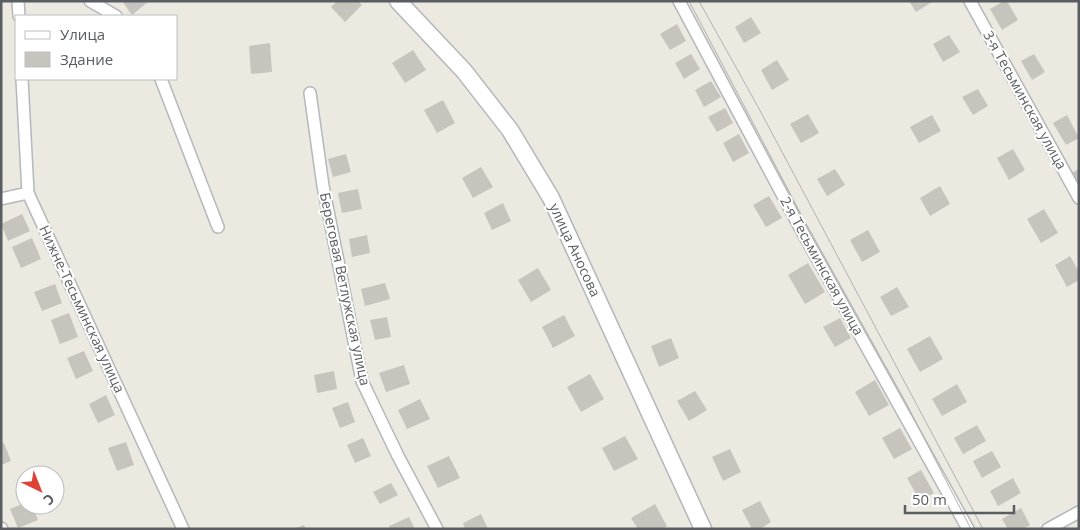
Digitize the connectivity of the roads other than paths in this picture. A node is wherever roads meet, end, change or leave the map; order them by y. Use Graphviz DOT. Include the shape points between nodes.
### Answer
graph roads {
  1 [pos="18,1"];
  2 [pos="90,1"];
  3 [pos="398,1"];
  4 [pos="679,1"];
  5 [pos="970,1"];
  6 [pos="19,15"];
  7 [pos="114,15"];
  8 [pos="22,80"];
  9 [pos="161,80"];
  10 [pos="310,92"];
  11 [pos="28,193"];
  12 [pos="1079,198"];
  13 [pos="1,199"];
  14 [pos="218,227"];
  15 [pos="1079,512"];
  16 [pos="183,529"];
  17 [pos="437,529"];
  18 [pos="703,529"];
  19 [pos="968,529"];
  20 [pos="1048,529"];
  1 -- 6 [label="street"];
  2 -- 7 [label="street"];
  3 -- 18 [label="main road, улица Аносова" via="476,86 510,130 552,198"];
  4 -- 19 [label="street, 2-я Тесьминская улица" via="799,226"];
  5 -- 12 [label="street, 3-я Тесьминская улица"];
  8 -- 11 [label="street, Нижне-Тесьминская улица"];
  9 -- 14 [label="street"];
  10 -- 17 [label="street, Береговая Ветлужская улица" via="323,186 362,381"];
  11 -- 13 [label="street"];
  11 -- 16 [label="street, Нижне-Тесьминская улица"];
  15 -- 20 [label="street"];
}
